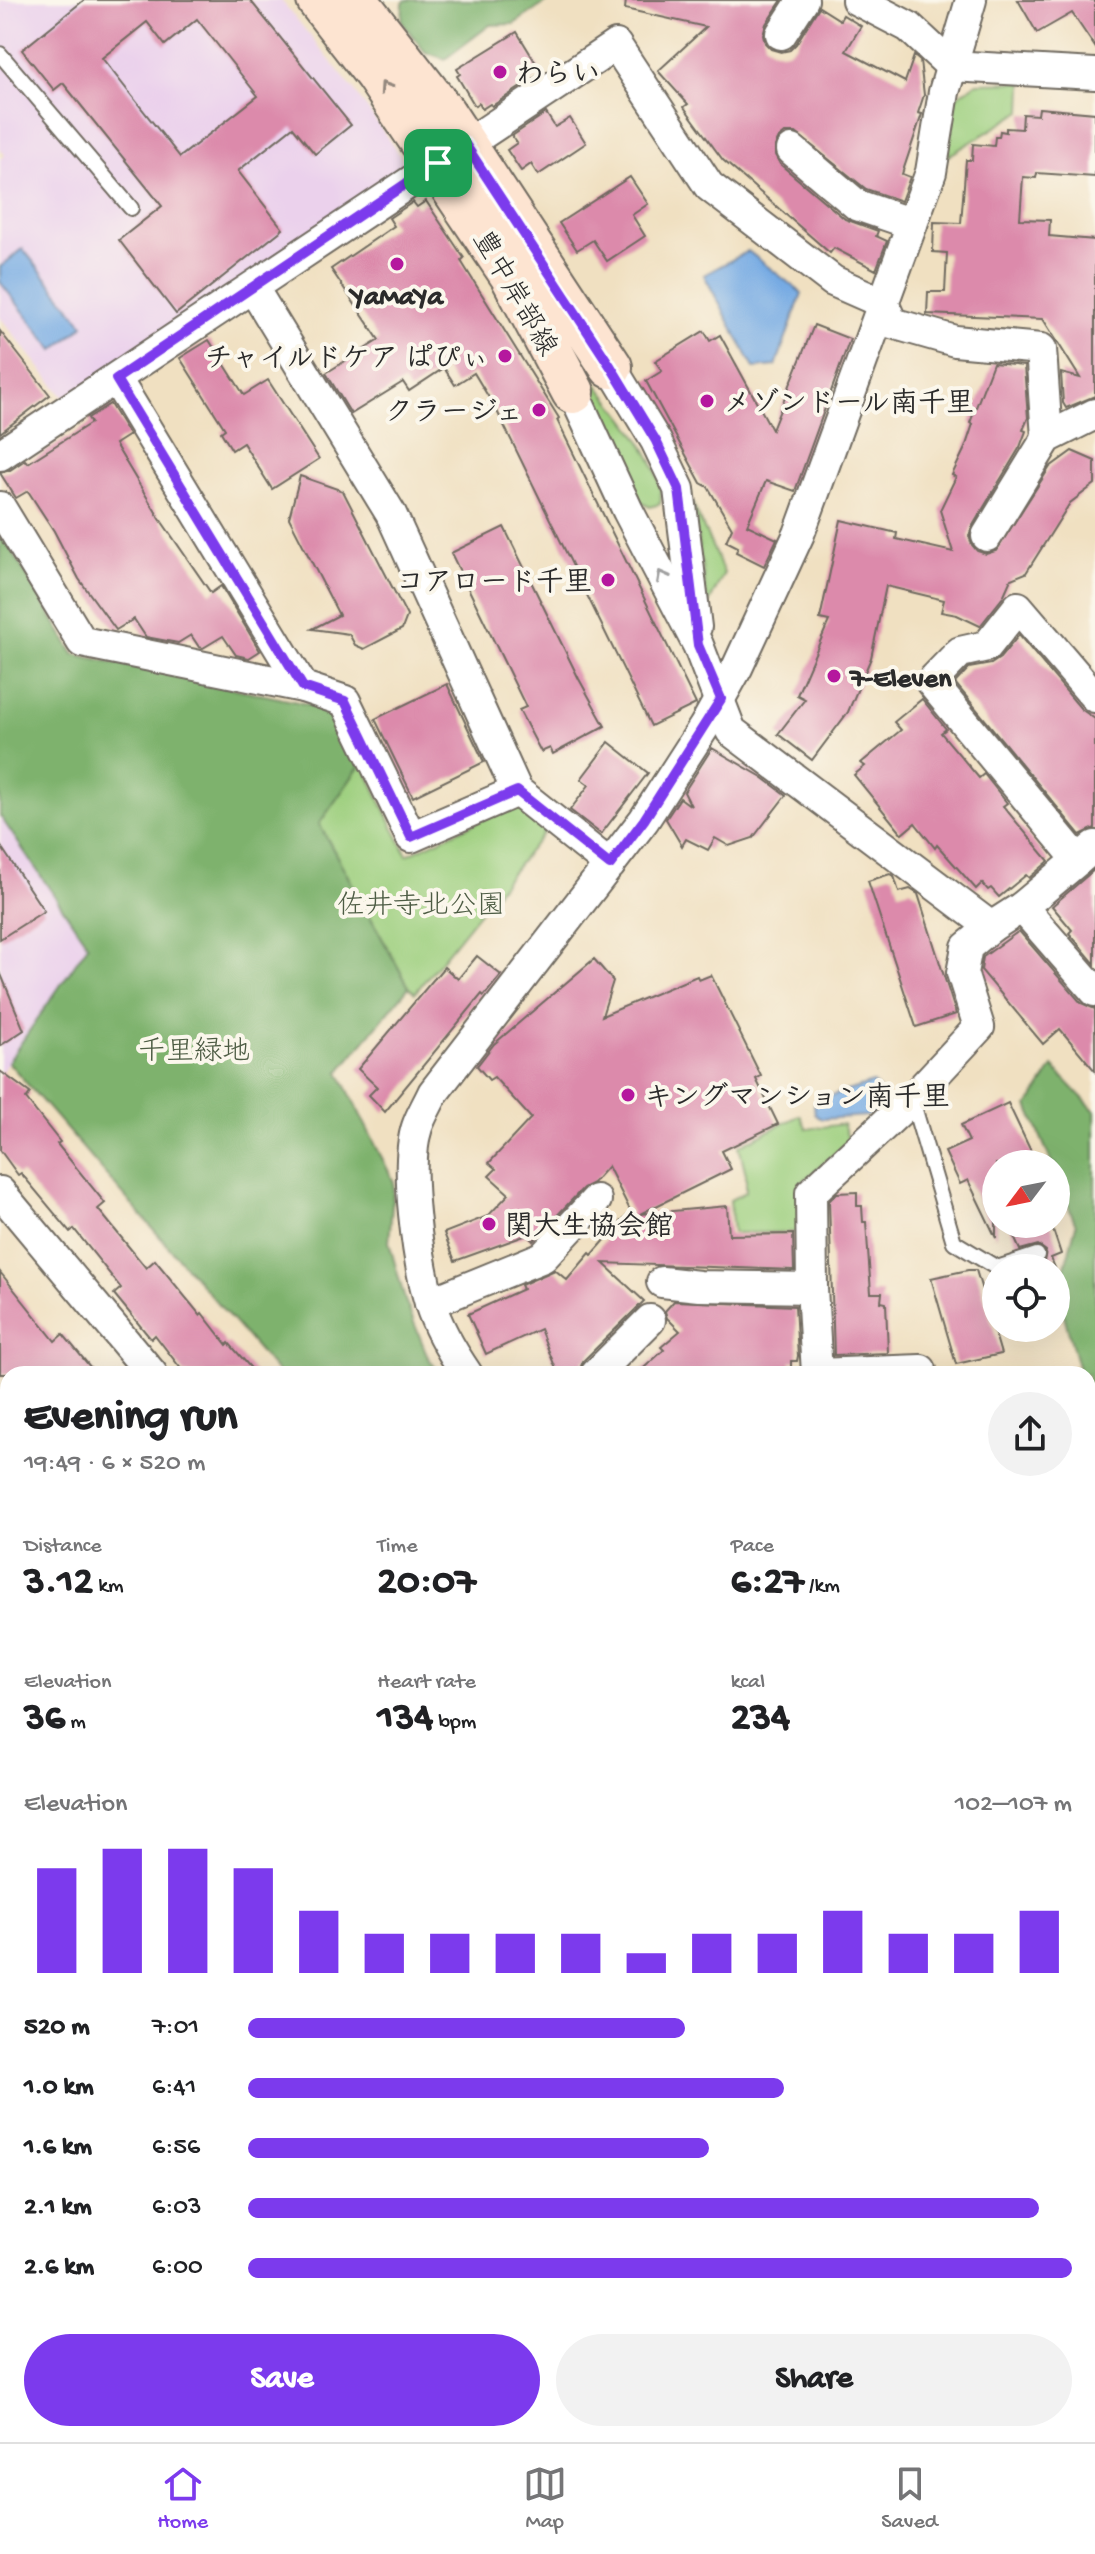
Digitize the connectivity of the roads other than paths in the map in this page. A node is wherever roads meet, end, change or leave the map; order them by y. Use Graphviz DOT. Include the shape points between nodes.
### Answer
graph roads {
  1 [pos="318,0"];
  2 [pos="356,0"];
  3 [pos="803,0"];
  4 [pos="971,0"];
  5 [pos="869,3"];
  6 [pos="781,34"];
  7 [pos="0,54"];
  8 [pos="951,66"];
  9 [pos="1095,74"];
  10 [pos="792,150"];
  11 [pos="452,154"];
  12 [pos="131,208"];
  13 [pos="912,224"];
  14 [pos="253,288"];
  15 [pos="883,303"];
  16 [pos="611,367"];
  17 [pos="116,379"];
  18 [pos="573,392"];
  19 [pos="1095,414"];
  20 [pos="1047,438"];
  21 [pos="0,455"];
  22 [pos="679,489"];
  23 [pos="0,507"];
  24 [pos="628,511"];
  25 [pos="987,536"];
  26 [pos="698,645"];
  27 [pos="303,687"];
  28 [pos="1095,697"];
  29 [pos="721,699"];
  30 [pos="517,791"];
  31 [pos="1086,853"];
  32 [pos="610,865"];
  33 [pos="1022,907"];
  34 [pos="991,927"];
  35 [pos="1095,991"];
  36 [pos="912,1099"];
  37 [pos="0,1192"];
  38 [pos="596,1200"];
  39 [pos="982,1259"];
  40 [pos="662,1282"];
  41 [pos="812,1288"];
  42 [pos="430,1303"];
  43 [pos="632,1327"];
  44 [pos="145,1366"];
  45 [pos="462,1366"];
  46 [pos="602,1366"];
  47 [pos="817,1366"];
  11 -- 1 [label="street, 豊中岸部線, one-way" via="375,73"];
  2 -- 11 [label="street, 豊中岸部線"];
  3 -- 6 [label="street"];
  4 -- 8 [label="street"];
  5 -- 8 [label="street" via="909,27"];
  7 -- 12 [label="lane"];
  8 -- 9 [label="street"];
  8 -- 13 [label="street" via="931,172"];
  10 -- 13 [label="street" via="857,205"];
  11 -- 14 [label="street"];
  11 -- 15 [label="street" via="616,45 709,186 833,281"];
  11 -- 16 [label="street, 豊中岸部線"];
  11 -- 18 [label="street, 豊中岸部線"];
  13 -- 15 [label="street"];
  14 -- 17 [label="street"];
  14 -- 30 [label="street" via="391,514"];
  15 -- 20 [label="street" via="892,323 955,341 1041,349"];
  15 -- 29 [label="street" via="799,534"];
  16 -- 22 [label="street"];
  17 -- 21 [label="street"];
  17 -- 27 [label="street"];
  18 -- 24 [label="street"];
  19 -- 20 [label="street"];
  20 -- 25 [label="street" via="1023,500"];
  22 -- 24 [label="street" via="669,514 650,522"];
  22 -- 26 [label="street"];
  23 -- 27 [label="street" via="82,642"];
  26 -- 24 [label="street, one-way"];
  26 -- 29 [label="street"];
  27 -- 30 [label="street" via="345,701 411,837"];
  28 -- 31 [label="street" via="1018,607 987,646 960,652 931,682"];
  29 -- 32 [label="street"];
  29 -- 34 [label="street" via="731,731"];
  30 -- 32 [label="street"];
  31 -- 33 [label="street"];
  32 -- 42 [label="street" via="433,1093 416,1128 411,1163 414,1215"];
  33 -- 34 [label="street"];
  33 -- 35 [label="street"];
  34 -- 36 [label="street" via="967,947 962,973 979,1027"];
  36 -- 39 [label="lane" via="954,1242"];
  36 -- 41 [label="street" via="811,1193"];
  37 -- 44 [label="street"];
  38 -- 42 [label="street" via="543,1257"];
  40 -- 41 [label="street"];
  41 -- 47 [label="street"];
  42 -- 45 [label="street"];
  43 -- 46 [label="street"];
}
